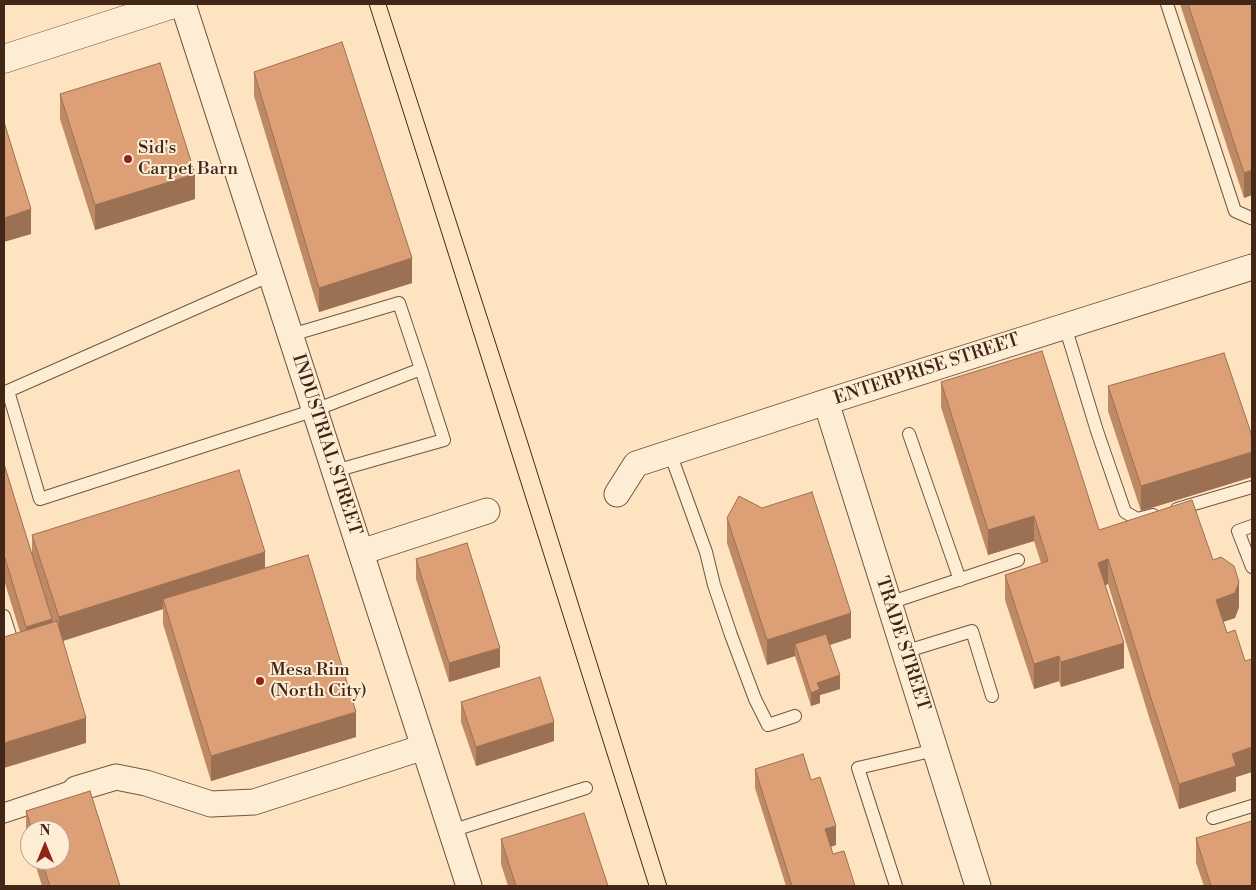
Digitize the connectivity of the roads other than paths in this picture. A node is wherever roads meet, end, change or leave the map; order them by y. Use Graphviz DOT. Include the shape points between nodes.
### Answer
graph roads {
  1 [pos="174,4"];
  2 [pos="183,4"];
  3 [pos="1167,4"];
  4 [pos="4,59"];
  5 [pos="1252,218"];
  6 [pos="1251,274"];
  7 [pos="271,276"];
  8 [pos="1065,326"];
  9 [pos="290,335"];
  10 [pos="421,369"];
  11 [pos="826,402"];
  12 [pos="315,410"];
  13 [pos="910,434"];
  14 [pos="670,453"];
  15 [pos="335,471"];
  16 [pos="1252,487"];
  17 [pos="617,494"];
  18 [pos="487,512"];
  19 [pos="1252,526"];
  20 [pos="361,552"];
  21 [pos="1018,560"];
  22 [pos="1252,567"];
  23 [pos="960,580"];
  24 [pos="889,603"];
  25 [pos="4,616"];
  26 [pos="4,637"];
  27 [pos="904,652"];
  28 [pos="992,696"];
  29 [pos="795,716"];
  30 [pos="424,747"];
  31 [pos="935,750"];
  32 [pos="586,788"];
  33 [pos="76,789"];
  34 [pos="1252,806"];
  35 [pos="4,812"];
  36 [pos="1213,818"];
  37 [pos="451,831"];
  38 [pos="469,886"];
  39 [pos="896,886"];
  40 [pos="978,886"];
  1 -- 4 [label="street"];
  2 -- 7 [label="street, INDUSTRIAL STREET"];
  3 -- 5 [label="lane" via="1234,211"];
  6 -- 8 [label="street, ENTERPRISE STREET"];
  7 -- 9 [label="street, INDUSTRIAL STREET"];
  7 -- 12 [label="lane" via="8,392 40,499"];
  8 -- 11 [label="street, ENTERPRISE STREET"];
  8 -- 16 [label="lane" via="1125,512 1137,519"];
  9 -- 10 [label="lane" via="400,303"];
  9 -- 12 [label="street, INDUSTRIAL STREET"];
  10 -- 12 [label="lane"];
  10 -- 15 [label="lane" via="444,440"];
  11 -- 14 [label="street, ENTERPRISE STREET"];
  11 -- 24 [label="street, TRADE STREET"];
  12 -- 15 [label="street, INDUSTRIAL STREET"];
  13 -- 23 [label="lane"];
  14 -- 17 [label="street, ENTERPRISE STREET" via="636,464"];
  14 -- 29 [label="lane" via="755,699 768,725"];
  15 -- 20 [label="street, INDUSTRIAL STREET"];
  18 -- 20 [label="street"];
  19 -- 22 [label="lane" via="1238,531"];
  20 -- 30 [label="street, INDUSTRIAL STREET"];
  21 -- 23 [label="lane"];
  23 -- 24 [label="lane"];
  24 -- 27 [label="street, TRADE STREET"];
  25 -- 26 [label="lane" via="10,635"];
  27 -- 28 [label="lane" via="972,632"];
  27 -- 31 [label="street, TRADE STREET"];
  30 -- 33 [label="street" via="254,802 212,804 146,782 116,777"];
  30 -- 37 [label="street, INDUSTRIAL STREET"];
  31 -- 39 [label="lane" via="858,768"];
  31 -- 40 [label="street, TRADE STREET"];
  32 -- 37 [label="lane"];
  33 -- 35 [label="street"];
  34 -- 36 [label="lane"];
  37 -- 38 [label="street, INDUSTRIAL STREET"];
}
